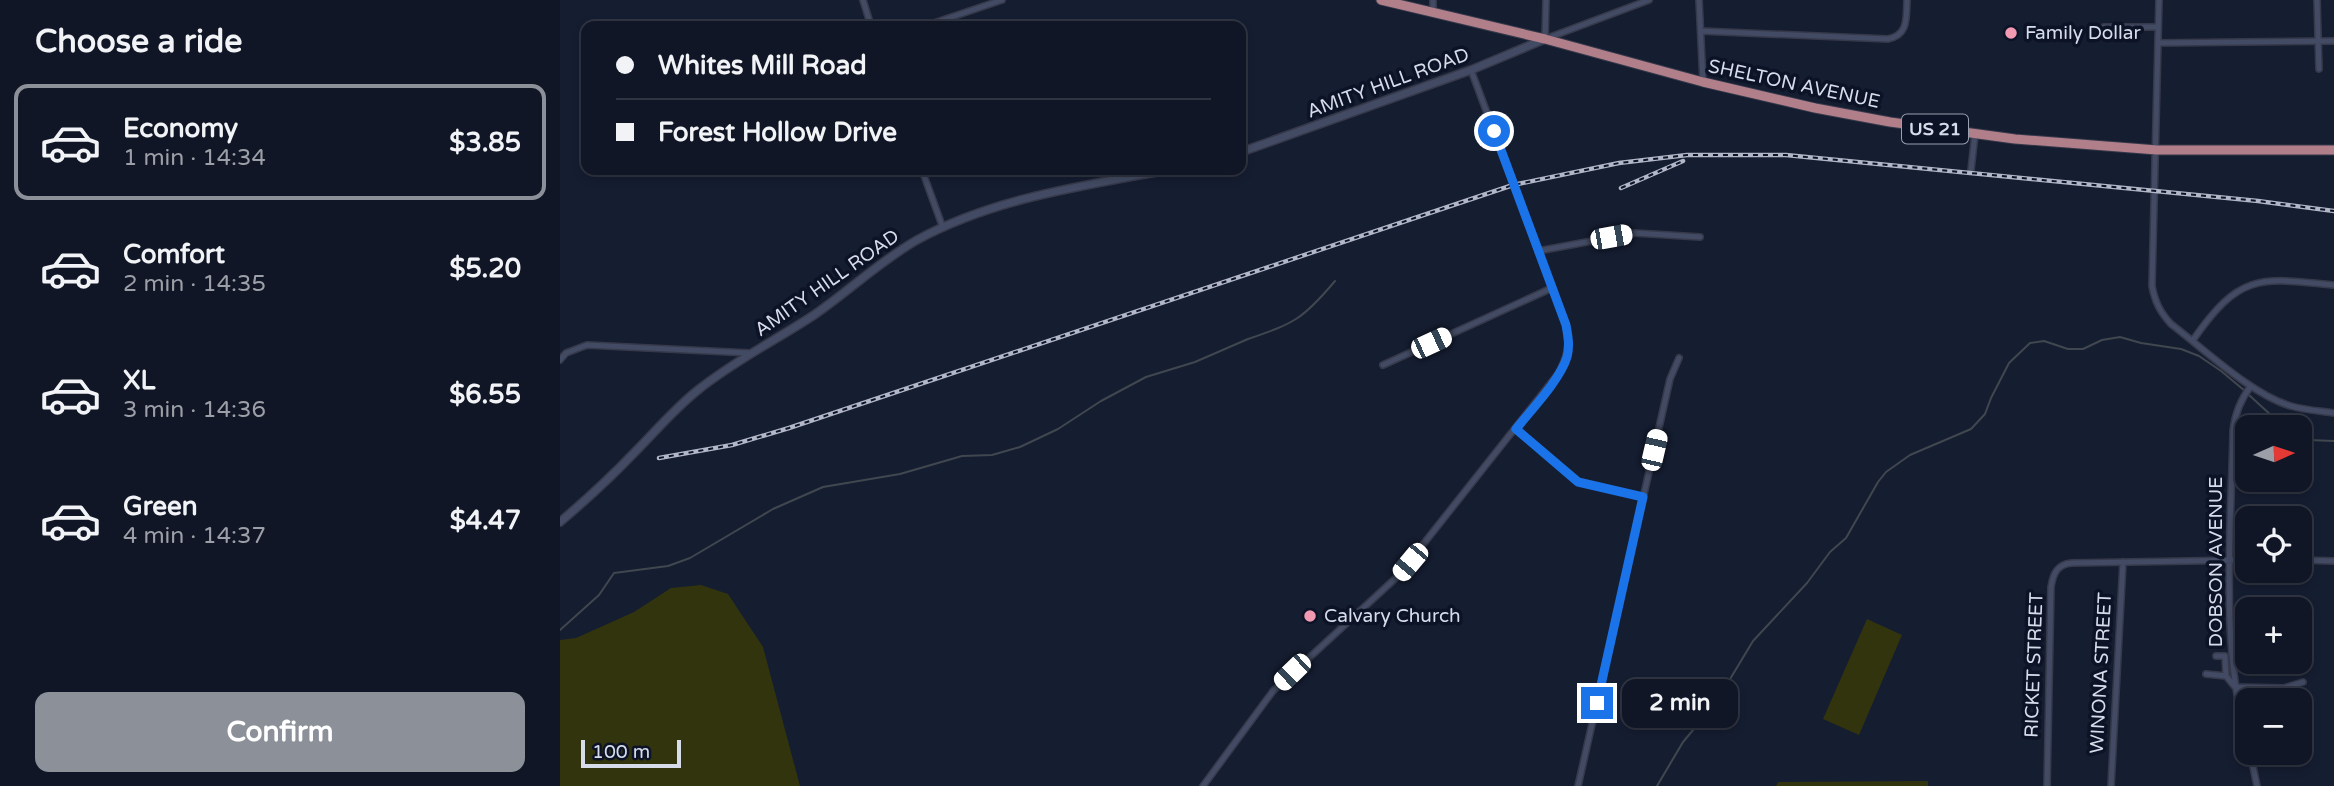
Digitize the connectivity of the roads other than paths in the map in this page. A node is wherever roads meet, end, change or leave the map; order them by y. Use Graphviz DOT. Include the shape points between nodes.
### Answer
graph roads {
  1 [pos="863,0"];
  2 [pos="1002,0"];
  3 [pos="1381,0"];
  4 [pos="1433,0"];
  5 [pos="1546,0"];
  6 [pos="1649,0"];
  7 [pos="1699,0"];
  8 [pos="1907,0"];
  9 [pos="2159,0"];
  10 [pos="2317,0"];
  11 [pos="1433,13"];
  12 [pos="870,21"];
  13 [pos="940,21"];
  14 [pos="2104,27"];
  15 [pos="2158,27"];
  16 [pos="1701,31"];
  17 [pos="1545,39"];
  18 [pos="2317,41"];
  19 [pos="2334,41"];
  20 [pos="2158,43"];
  21 [pos="2319,69"];
  22 [pos="1471,70"];
  23 [pos="1703,82"];
  24 [pos="1975,134"];
  25 [pos="1246,150"];
  26 [pos="2157,150"];
  27 [pos="2334,150"];
  28 [pos="1971,170"];
  29 [pos="924,175"];
  30 [pos="1143,175"];
  31 [pos="943,228"];
  32 [pos="1700,237"];
  33 [pos="1538,251"];
  34 [pos="2334,285"];
  35 [pos="1552,288"];
  36 [pos="2193,340"];
  37 [pos="753,353"];
  38 [pos="1679,358"];
  39 [pos="560,360"];
  40 [pos="1383,365"];
  41 [pos="2251,386"];
  42 [pos="2334,413"];
  43 [pos="1516,429"];
  44 [pos="1643,497"];
  45 [pos="560,522"];
  46 [pos="2230,560"];
  47 [pos="2235,560"];
  48 [pos="2312,561"];
  49 [pos="2334,561"];
  50 [pos="2123,562"];
  51 [pos="2216,656"];
  52 [pos="2206,674"];
  53 [pos="2227,676"];
  54 [pos="2303,682"];
  55 [pos="2235,687"];
  56 [pos="2253,765"];
  57 [pos="1203,786"];
  58 [pos="1578,786"];
  59 [pos="2047,786"];
  60 [pos="2111,786"];
  61 [pos="2257,786"];
  1 -- 12 [label="street"];
  2 -- 13 [label="street"];
  3 -- 11 [label="main road, SHELTON AVENUE / US 21"];
  4 -- 11 [label="street"];
  5 -- 17 [label="street"];
  6 -- 17 [label="street"];
  7 -- 16 [label="street"];
  8 -- 16 [label="street" via="1906,25 1896,38"];
  9 -- 15 [label="street"];
  10 -- 18 [label="street"];
  11 -- 17 [label="main road, SHELTON AVENUE / US 21"];
  14 -- 15 [label="street"];
  15 -- 20 [label="street"];
  16 -- 23 [label="street"];
  17 -- 22 [label="street, AMITY HILL ROAD"];
  17 -- 23 [label="main road, SHELTON AVENUE / US 21"];
  18 -- 19 [label="street"];
  18 -- 20 [label="street"];
  18 -- 21 [label="street"];
  20 -- 26 [label="street"];
  22 -- 25 [label="street, AMITY HILL ROAD"];
  22 -- 33 [label="street"];
  23 -- 24 [label="main road, SHELTON AVENUE / US 21" via="1815,108"];
  24 -- 26 [label="main road, SHELTON AVENUE / US 21"];
  24 -- 28 [label="street"];
  26 -- 27 [label="main road, SHELTON AVENUE / US 21"];
  26 -- 36 [label="street" via="2154,300 2161,313"];
  29 -- 31 [label="street"];
  30 -- 31 [label="street, AMITY HILL ROAD" via="1021,200"];
  31 -- 37 [label="street, AMITY HILL ROAD" via="891,257 821,310"];
  32 -- 33 [label="street" via="1635,233"];
  33 -- 35 [label="street"];
  34 -- 36 [label="street" via="2269,280 2247,286 2212,312"];
  35 -- 40 [label="street"];
  35 -- 43 [label="street" via="1566,327 1567,359"];
  36 -- 41 [label="street"];
  37 -- 39 [label="street" via="587,345"];
  37 -- 45 [label="street, AMITY HILL ROAD" via="691,396"];
  38 -- 44 [label="street"];
  41 -- 42 [label="street" via="2290,406"];
  41 -- 46 [label="street, DOBSON AVENUE" via="2241,399 2234,423"];
  43 -- 44 [label="street" via="1578,482"];
  43 -- 57 [label="street" via="1398,576 1273,691"];
  44 -- 58 [label="street"];
  46 -- 47 [label="street, RICKET STREET"];
  46 -- 50 [label="street, RICKET STREET"];
  46 -- 55 [label="street, DOBSON AVENUE"];
  48 -- 49 [label="street"];
  50 -- 59 [label="street, RICKET STREET" via="2064,563 2055,572"];
  50 -- 60 [label="street, WINONA STREET"];
  51 -- 53 [label="street" via="2225,656"];
  52 -- 53 [label="street"];
  53 -- 55 [label="street"];
  54 -- 55 [label="street" via="2284,688"];
  56 -- 61 [label="street"];
}
